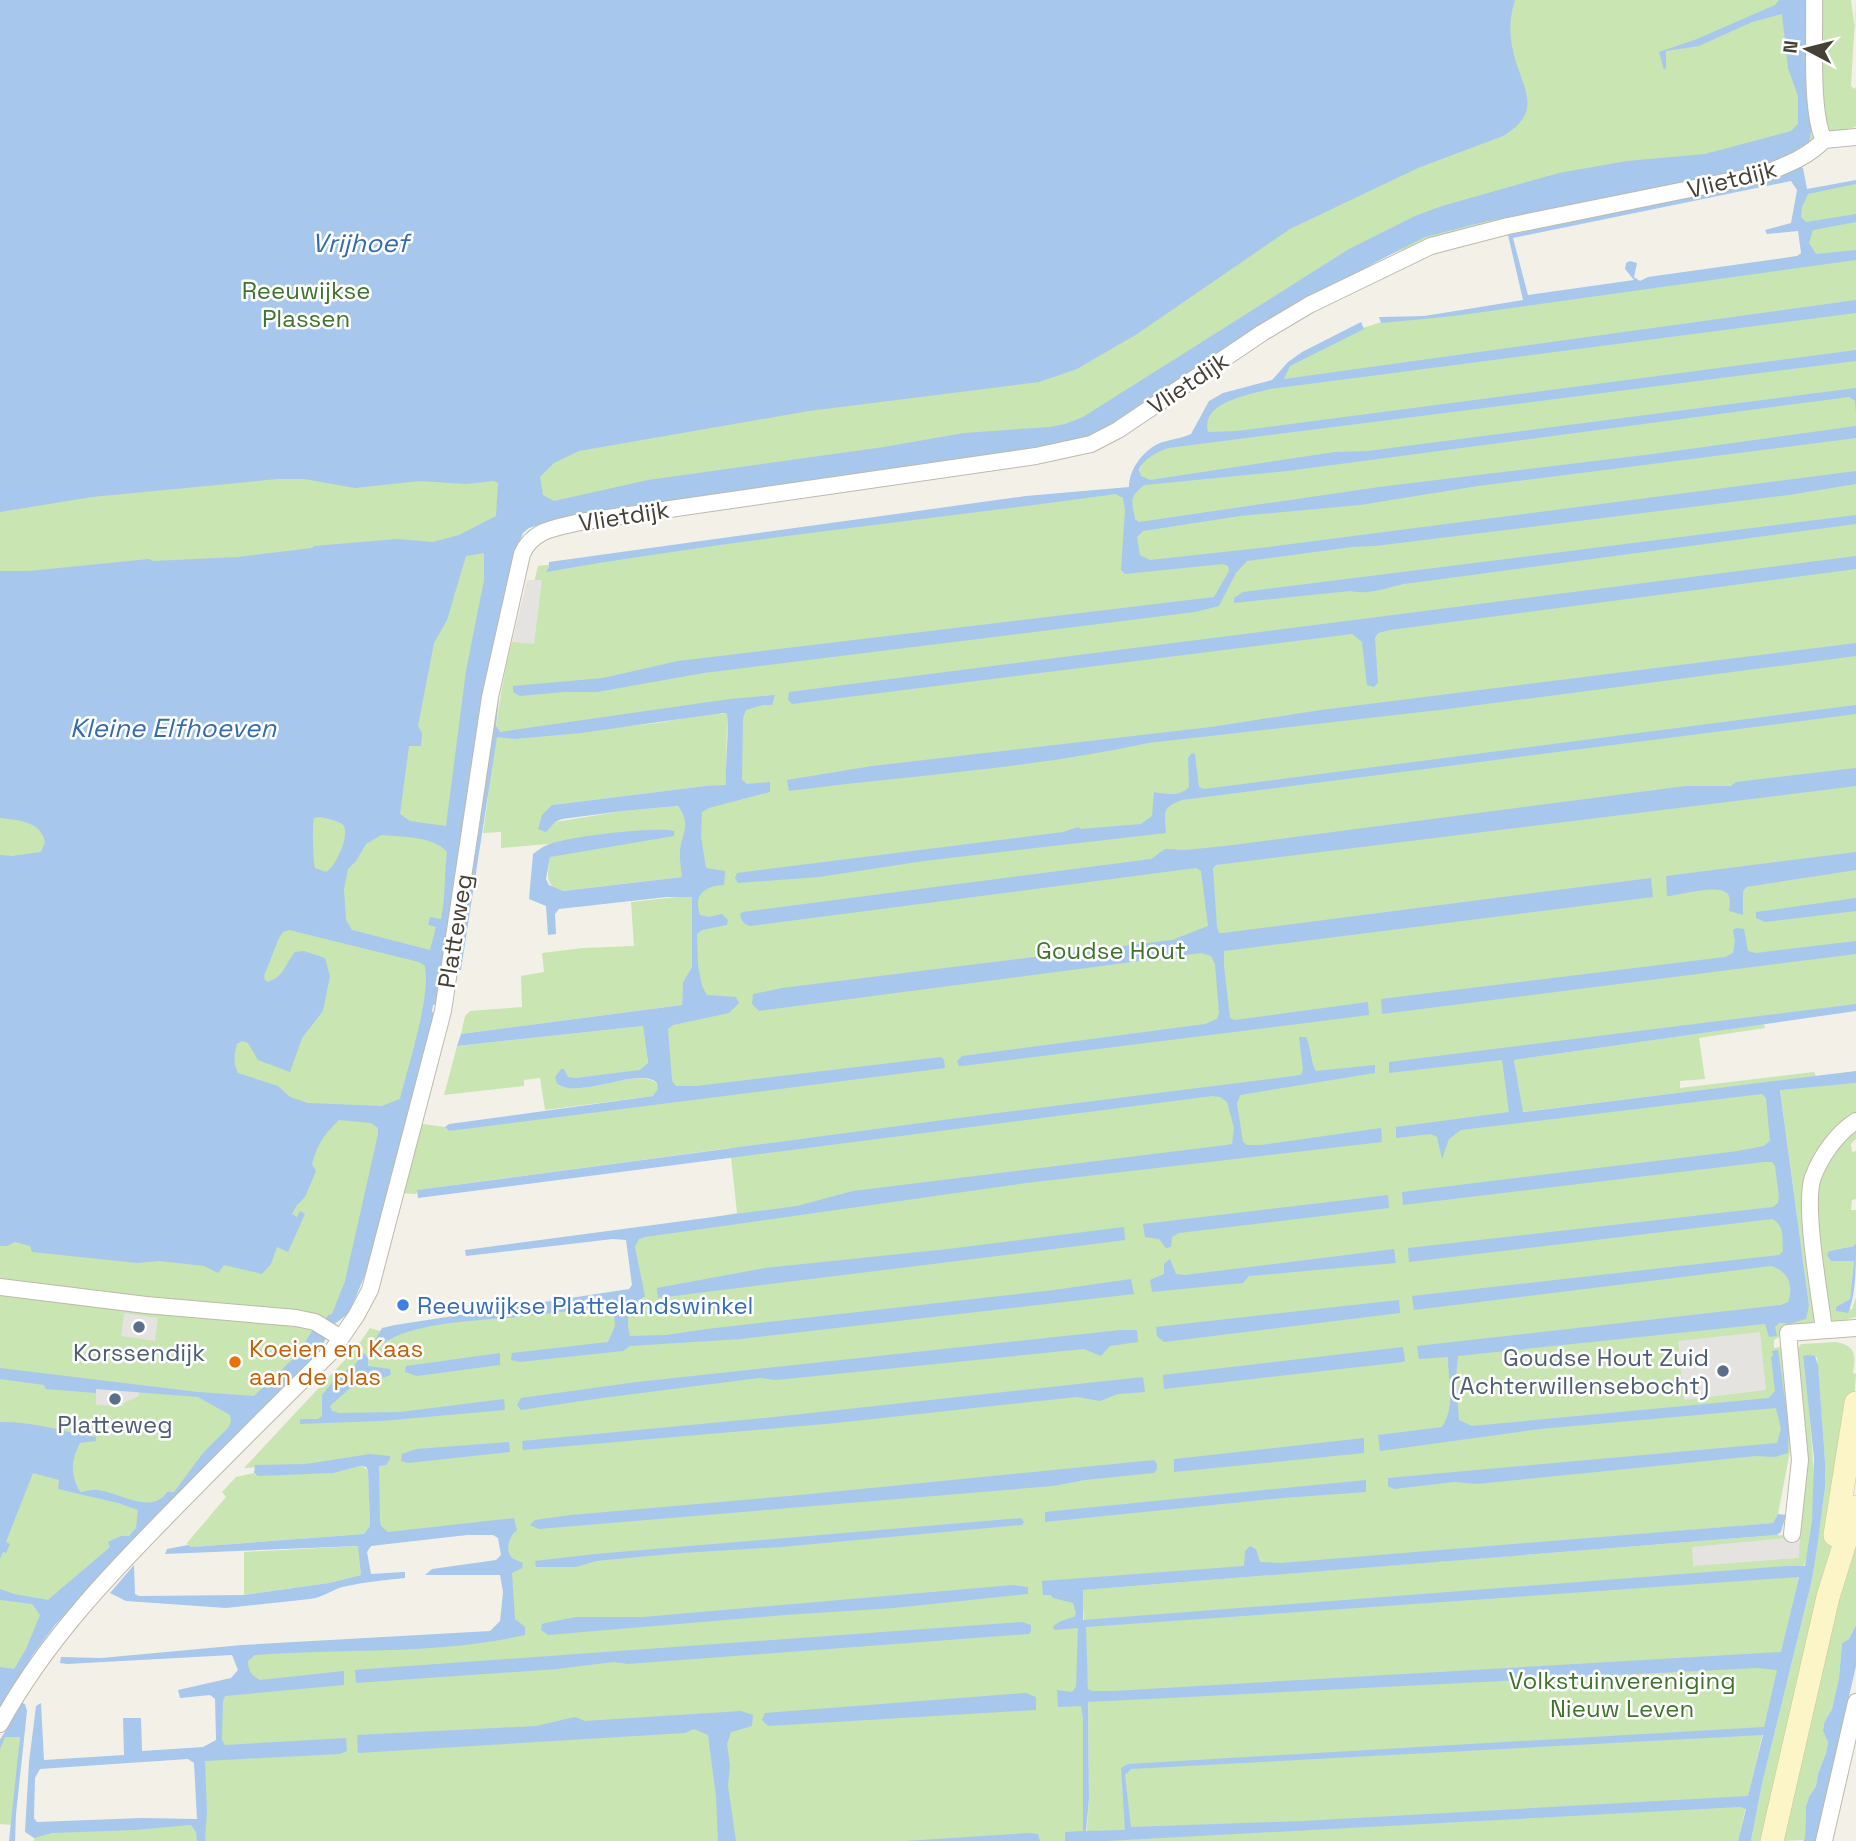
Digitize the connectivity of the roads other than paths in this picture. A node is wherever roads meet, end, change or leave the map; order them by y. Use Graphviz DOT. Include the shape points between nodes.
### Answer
graph roads {
  1 [pos="1814,0"];
  2 [pos="1856,137"];
  3 [pos="1824,140"];
  4 [pos="527,543"];
  5 [pos="1856,1121"];
  6 [pos="0,1287"];
  7 [pos="1856,1328"];
  8 [pos="1824,1330"];
  9 [pos="331,1332"];
  10 [pos="1856,1403"];
  11 [pos="1856,1507"];
  12 [pos="1792,1534"];
  13 [pos="1828,1597"];
  14 [pos="1856,1702"];
  15 [pos="0,1724"];
  16 [pos="1772,1841"];
  17 [pos="1824,1841"];
  1 -- 3 [label="street" via="1816,104"];
  2 -- 3 [label="street"];
  3 -- 4 [label="street, Vlietdijk" via="1793,163 1764,174 1431,246 1309,305 1091,444 1036,456 580,522 546,530"];
  4 -- 9 [label="street, Platteweg" via="491,697 443,1011 370,1290 356,1316"];
  5 -- 8 [label="street" via="1836,1139 1812,1179 1811,1224"];
  6 -- 9 [label="street" via="296,1318"];
  7 -- 8 [label="street"];
  8 -- 12 [label="street" via="1788,1333 1800,1460"];
  9 -- 15 [label="street, Platteweg" via="332,1351 89,1598 51,1643"];
  10 -- 13 [label="main road"];
  11 -- 13 [label="main road"];
  13 -- 16 [label="main road"];
  14 -- 17 [label="street"];
}
